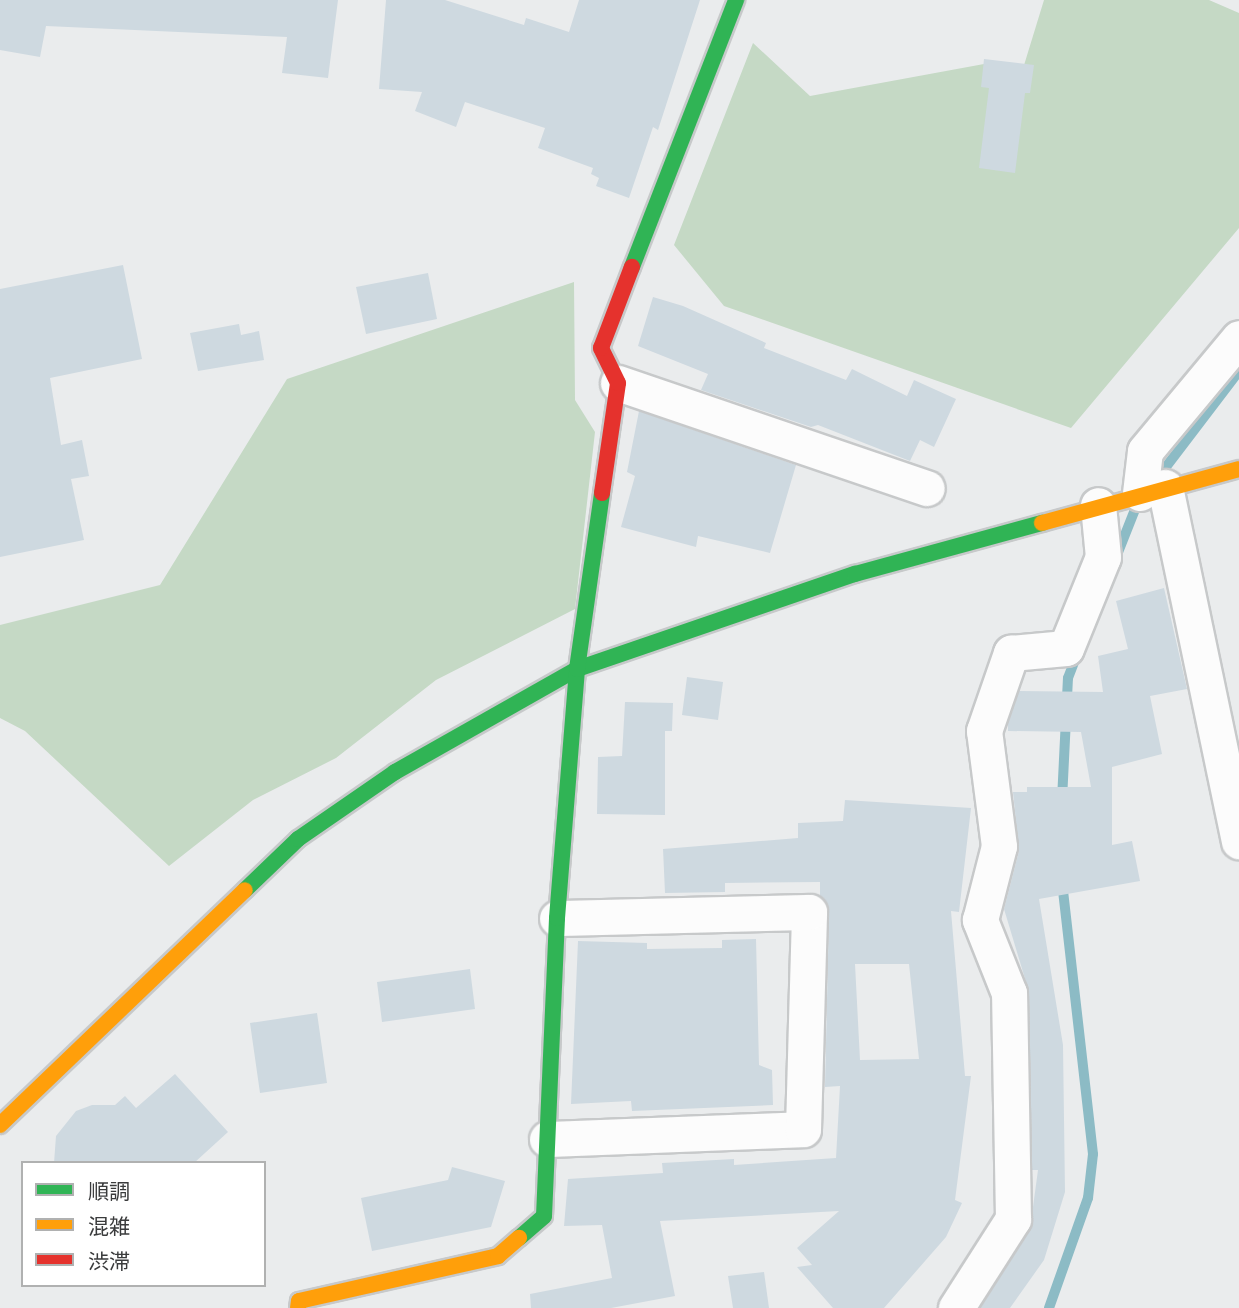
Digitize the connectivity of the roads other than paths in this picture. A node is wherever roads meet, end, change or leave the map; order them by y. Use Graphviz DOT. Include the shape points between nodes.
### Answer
graph roads {
  1 [pos="736,0"];
  2 [pos="1239,338"];
  3 [pos="618,383"];
  4 [pos="1239,469"];
  5 [pos="927,488"];
  6 [pos="1152,490"];
  7 [pos="1098,505"];
  8 [pos="577,669"];
  9 [pos="1239,841"];
  10 [pos="557,918"];
  11 [pos="0,1125"];
  12 [pos="547,1139"];
  13 [pos="298,1308"];
  14 [pos="956,1308"];
  1 -- 3 [label="street" via="601,348"];
  2 -- 6 [label="street" via="1145,451"];
  3 -- 5 [label="street"];
  3 -- 8 [label="street"];
  4 -- 6 [label="street"];
  6 -- 7 [label="street"];
  6 -- 9 [label="street"];
  7 -- 8 [label="street" via="855,574"];
  7 -- 14 [label="street" via="1103,556 1066,648 1011,653 984,731 999,846 980,920 1009,993 1013,1219"];
  8 -- 10 [label="street"];
  8 -- 11 [label="street" via="395,772 298,839"];
  10 -- 12 [label="street"];
  10 -- 12 [label="street" via="809,912 803,1129"];
  12 -- 13 [label="street" via="544,1216 498,1256 299,1301"];
}
